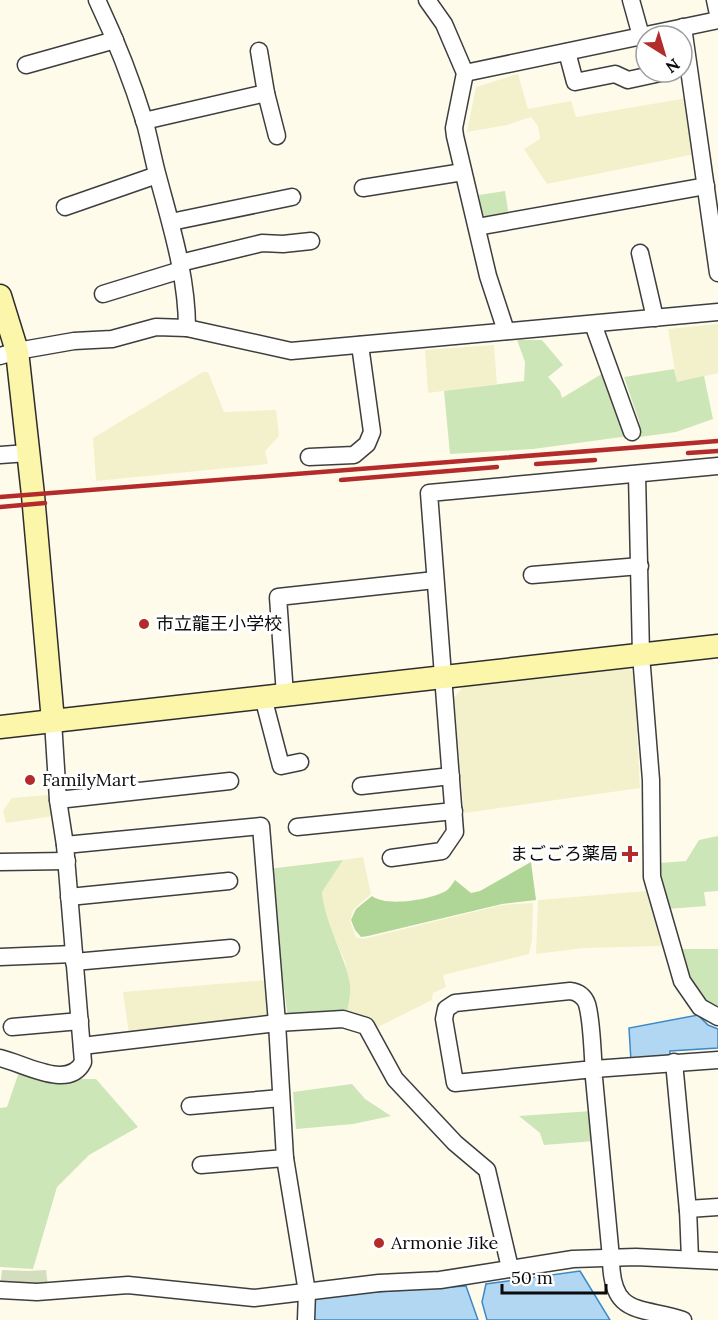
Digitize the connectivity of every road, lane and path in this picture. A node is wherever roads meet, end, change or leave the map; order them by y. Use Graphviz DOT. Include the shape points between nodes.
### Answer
graph roads {
  1 [pos="97,0"];
  2 [pos="427,0"];
  3 [pos="631,0"];
  4 [pos="715,0"];
  5 [pos="718,14"];
  6 [pos="718,20"];
  7 [pos="638,24"];
  8 [pos="694,25"];
  9 [pos="634,38"];
  10 [pos="115,40"];
  11 [pos="259,51"];
  12 [pos="567,52"];
  13 [pos="26,65"];
  14 [pos="465,73"];
  15 [pos="634,79"];
  16 [pos="688,84"];
  17 [pos="266,93"];
  18 [pos="144,121"];
  19 [pos="277,136"];
  20 [pos="463,172"];
  21 [pos="157,175"];
  22 [pos="706,186"];
  23 [pos="363,188"];
  24 [pos="292,197"];
  25 [pos="65,207"];
  26 [pos="171,222"];
  27 [pos="477,227"];
  28 [pos="311,240"];
  29 [pos="716,248"];
  30 [pos="640,254"];
  31 [pos="180,267"];
  32 [pos="718,273"];
  33 [pos="104,294"];
  34 [pos="0,296"];
  35 [pos="718,312"];
  36 [pos="655,318"];
  37 [pos="593,324"];
  38 [pos="187,328"];
  39 [pos="506,331"];
  40 [pos="360,345"];
  41 [pos="8,353"];
  42 [pos="632,432"];
  43 [pos="28,453"];
  44 [pos="0,455"];
  45 [pos="309,457"];
  46 [pos="718,466"];
  47 [pos="637,474"];
  48 [pos="640,566"];
  49 [pos="532,574"];
  50 [pos="435,580"];
  51 [pos="718,646"];
  52 [pos="641,655"];
  53 [pos="442,675"];
  54 [pos="274,696"];
  55 [pos="53,721"];
  56 [pos="0,728"];
  57 [pos="300,762"];
  58 [pos="451,776"];
  59 [pos="230,781"];
  60 [pos="361,786"];
  61 [pos="58,800"];
  62 [pos="454,811"];
  63 [pos="297,827"];
  64 [pos="66,853"];
  65 [pos="391,858"];
  66 [pos="0,862"];
  67 [pos="230,881"];
  68 [pos="69,897"];
  69 [pos="231,948"];
  70 [pos="0,957"];
  71 [pos="74,958"];
  72 [pos="718,1017"];
  73 [pos="80,1021"];
  74 [pos="277,1023"];
  75 [pos="12,1027"];
  76 [pos="82,1046"];
  77 [pos="0,1058"];
  78 [pos="718,1060"];
  79 [pos="674,1062"];
  80 [pos="594,1069"];
  81 [pos="281,1098"];
  82 [pos="190,1106"];
  83 [pos="285,1158"];
  84 [pos="201,1166"];
  85 [pos="718,1207"];
  86 [pos="688,1211"];
  87 [pos="611,1258"];
  88 [pos="690,1259"];
  89 [pos="718,1261"];
  90 [pos="510,1268"];
  91 [pos="0,1290"];
  92 [pos="307,1292"];
  93 [pos="306,1320"];
  94 [pos="683,1320"];
  1 -- 10 [label="street"];
  2 -- 14 [label="street" via="444,24"];
  3 -- 7 [label="street"];
  4 -- 5 [label="street"];
  6 -- 8 [label="street"];
  9 -- 12 [label="street"];
  10 -- 13 [label="street"];
  10 -- 18 [label="street"];
  11 -- 17 [label="street"];
  12 -- 14 [label="street"];
  12 -- 15 [label="street" via="575,82 615,74"];
  14 -- 20 [label="street" via="454,128"];
  16 -- 22 [label="street"];
  17 -- 18 [label="street"];
  17 -- 19 [label="street"];
  18 -- 21 [label="street"];
  20 -- 23 [label="street"];
  20 -- 27 [label="street"];
  21 -- 25 [label="street"];
  21 -- 26 [label="street"];
  22 -- 27 [label="street"];
  22 -- 29 [label="street"];
  24 -- 26 [label="street"];
  26 -- 31 [label="street"];
  27 -- 39 [label="street"];
  28 -- 31 [label="street" via="262,243"];
  29 -- 32 [label="street"];
  30 -- 36 [label="street"];
  31 -- 33 [label="street"];
  31 -- 38 [label="street"];
  34 -- 41 [label="street"];
  35 -- 36 [label="street"];
  36 -- 37 [label="street"];
  37 -- 39 [label="street"];
  37 -- 42 [label="street"];
  38 -- 40 [label="street" via="291,351"];
  38 -- 41 [label="street" via="156,327 112,339 74,341"];
  39 -- 40 [label="street"];
  40 -- 45 [label="street" via="372,432 367,444 354,455"];
  41 -- 43 [label="street"];
  43 -- 44 [label="street"];
  43 -- 55 [label="street"];
  46 -- 47 [label="street"];
  47 -- 48 [label="street"];
  47 -- 50 [label="street" via="429,493"];
  48 -- 49 [label="street"];
  48 -- 52 [label="street"];
  50 -- 53 [label="street"];
  50 -- 54 [label="street" via="278,597"];
  51 -- 52 [label="street"];
  52 -- 53 [label="street"];
  52 -- 72 [label="street" via="651,780 652,878 681,981 700,1007"];
  53 -- 54 [label="street"];
  53 -- 58 [label="street"];
  54 -- 55 [label="street"];
  54 -- 57 [label="street" via="281,766"];
  55 -- 56 [label="street"];
  55 -- 61 [label="street"];
  58 -- 60 [label="street"];
  58 -- 62 [label="street"];
  59 -- 61 [label="street"];
  61 -- 64 [label="street"];
  62 -- 63 [label="street"];
  62 -- 65 [label="street" via="455,832 441,851"];
  64 -- 66 [label="street"];
  64 -- 68 [label="street"];
  64 -- 74 [label="street" via="261,826"];
  67 -- 68 [label="street"];
  68 -- 71 [label="street"];
  69 -- 71 [label="street"];
  70 -- 71 [label="street"];
  71 -- 73 [label="street"];
  73 -- 75 [label="street"];
  73 -- 76 [label="street"];
  74 -- 76 [label="street"];
  74 -- 81 [label="street"];
  74 -- 90 [label="street" via="344,1019 366,1026 395,1079 455,1143 487,1170"];
  76 -- 77 [label="street" via="80,1070 71,1074 42,1072"];
  78 -- 79 [label="street"];
  79 -- 80 [label="street"];
  79 -- 86 [label="street"];
  80 -- 80 [label="street" via="454,1083 444,1019 446,1009 455,1003 576,992 587,1004"];
  80 -- 87 [label="street"];
  81 -- 82 [label="street"];
  81 -- 83 [label="street"];
  83 -- 84 [label="street"];
  83 -- 92 [label="street"];
  85 -- 86 [label="street"];
  86 -- 88 [label="street"];
  87 -- 88 [label="street"];
  87 -- 90 [label="street"];
  87 -- 94 [label="street" via="611,1275 623,1301 634,1309"];
  88 -- 89 [label="street"];
  90 -- 92 [label="street" via="440,1280"];
  91 -- 92 [label="street" via="37,1292 128,1285 254,1298"];
  92 -- 93 [label="street"];
}
